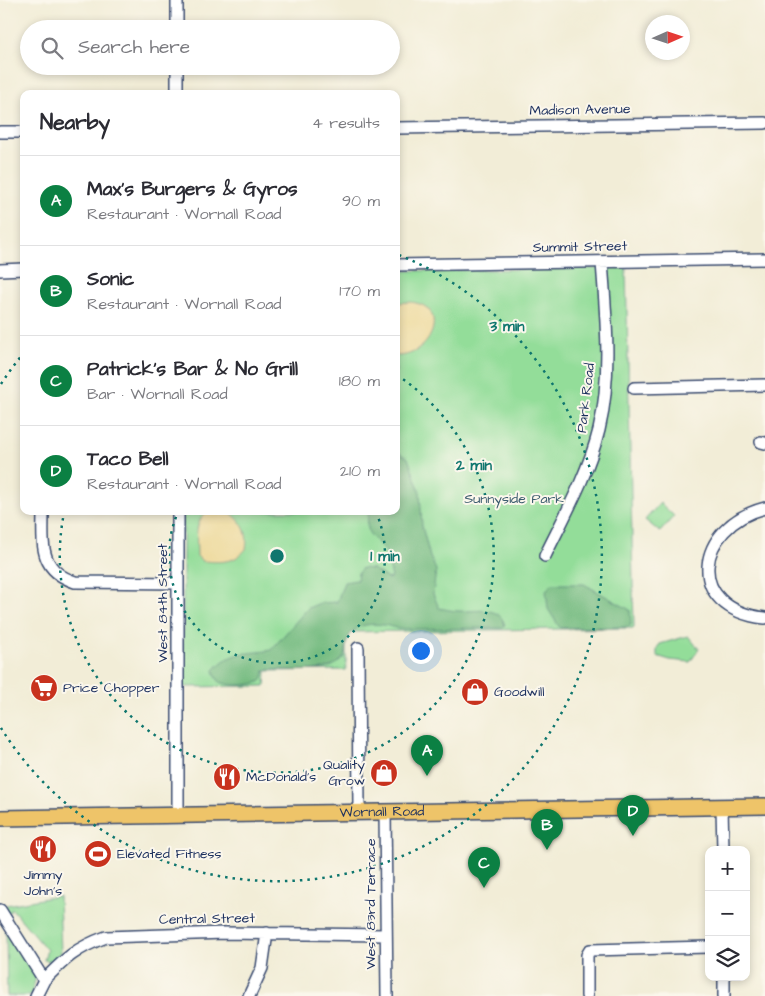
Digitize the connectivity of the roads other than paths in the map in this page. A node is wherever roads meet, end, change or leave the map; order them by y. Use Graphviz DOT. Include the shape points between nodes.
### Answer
graph roads {
  1 [pos="177,0"];
  2 [pos="177,20"];
  3 [pos="177,75"];
  4 [pos="177,90"];
  5 [pos="765,123"];
  6 [pos="400,128"];
  7 [pos="0,132"];
  8 [pos="20,132"];
  9 [pos="765,259"];
  10 [pos="602,262"];
  11 [pos="400,265"];
  12 [pos="20,269"];
  13 [pos="0,270"];
  14 [pos="765,385"];
  15 [pos="634,388"];
  16 [pos="765,508"];
  17 [pos="44,515"];
  18 [pos="178,515"];
  19 [pos="544,556"];
  20 [pos="178,583"];
  21 [pos="765,618"];
  22 [pos="358,648"];
  23 [pos="765,806"];
  24 [pos="722,807"];
  25 [pos="359,812"];
  26 [pos="385,812"];
  27 [pos="178,815"];
  28 [pos="0,818"];
  29 [pos="723,846"];
  30 [pos="0,910"];
  31 [pos="267,933"];
  32 [pos="386,935"];
  33 [pos="705,947"];
  34 [pos="44,980"];
  35 [pos="724,981"];
  36 [pos="36,996"];
  37 [pos="249,996"];
  38 [pos="387,996"];
  39 [pos="587,996"];
  40 [pos="724,996"];
  1 -- 2 [label="street"];
  3 -- 4 [label="street"];
  5 -- 6 [label="street, Madison Avenue"];
  7 -- 8 [label="street"];
  9 -- 10 [label="street, Summit Street"];
  10 -- 11 [label="street, Summit Street"];
  10 -- 19 [label="street, Park Road" via="606,364 599,428 575,496"];
  12 -- 13 [label="street"];
  14 -- 15 [label="street"];
  16 -- 21 [label="street" via="739,520 720,536 711,548 707,565 710,583 722,602 745,614"];
  17 -- 20 [label="street" via="43,550 52,568 65,579 75,582"];
  18 -- 20 [label="street, West 84th Street"];
  20 -- 27 [label="street, West 84th Street"];
  22 -- 25 [label="street"];
  23 -- 24 [label="main road, Wornall Road"];
  24 -- 26 [label="main road, Wornall Road"];
  24 -- 29 [label="street"];
  25 -- 26 [label="main road, Wornall Road"];
  25 -- 27 [label="main road, Wornall Road"];
  26 -- 32 [label="street, West 83rd Terrace"];
  27 -- 28 [label="main road, Wornall Road"];
  30 -- 34 [label="street"];
  31 -- 32 [label="street, Central Street"];
  31 -- 34 [label="street, Central Street" via="106,937 70,954"];
  31 -- 37 [label="street" via="262,968"];
  32 -- 38 [label="street, West 83rd Terrace"];
  33 -- 39 [label="street" via="590,950 586,955"];
  34 -- 36 [label="street, Central Street"];
  35 -- 40 [label="street"];
}
